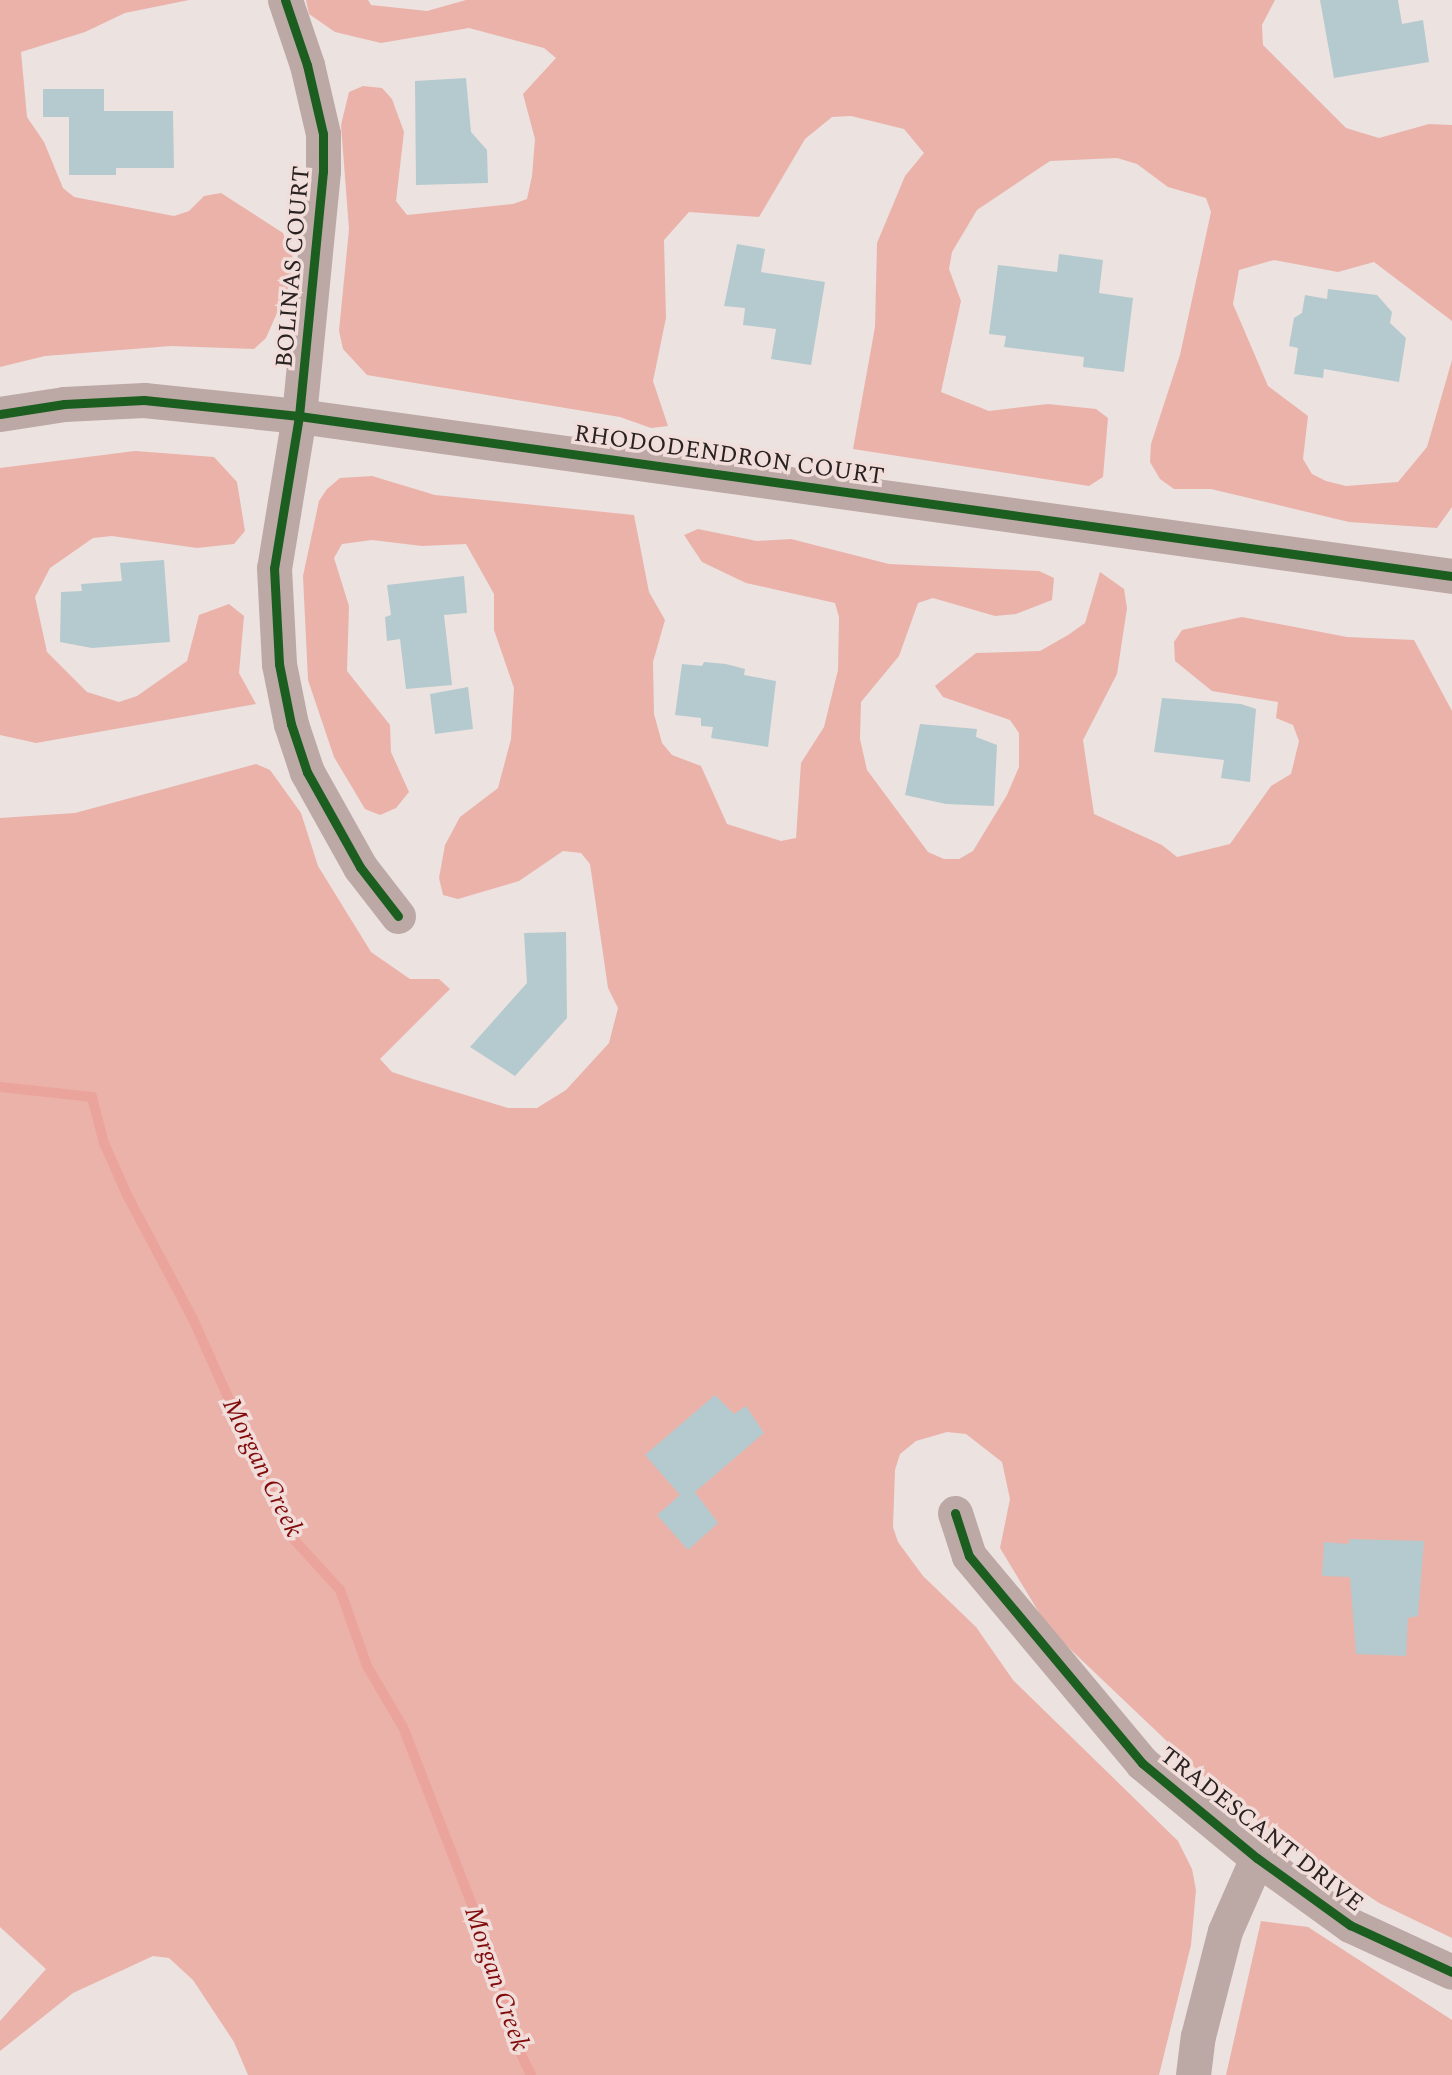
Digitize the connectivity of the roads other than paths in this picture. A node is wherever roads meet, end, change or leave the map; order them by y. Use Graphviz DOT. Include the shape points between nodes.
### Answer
graph roads {
  1 [pos="285,0"];
  2 [pos="0,414"];
  3 [pos="299,416"];
  4 [pos="1452,576"];
  5 [pos="397,916"];
  6 [pos="956,1513"];
  7 [pos="1257,1858"];
  8 [pos="1452,1972"];
  9 [pos="1194,2075"];
  1 -- 3 [label="street, BOLINAS COURT" via="323,134 322,215"];
  2 -- 3 [label="street, RHODODENDRON COURT" via="64,404 144,400"];
  3 -- 4 [label="street, RHODODENDRON COURT"];
  3 -- 5 [label="street, BOLINAS COURT" via="274,568 279,664 291,724 330,818"];
  6 -- 7 [label="street, TRADESCANT DRIVE" via="969,1556 1142,1763"];
  7 -- 8 [label="street, TRADESCANT DRIVE" via="1350,1926"];
  7 -- 9 [label="street" via="1225,1931 1198,2036"];
}
